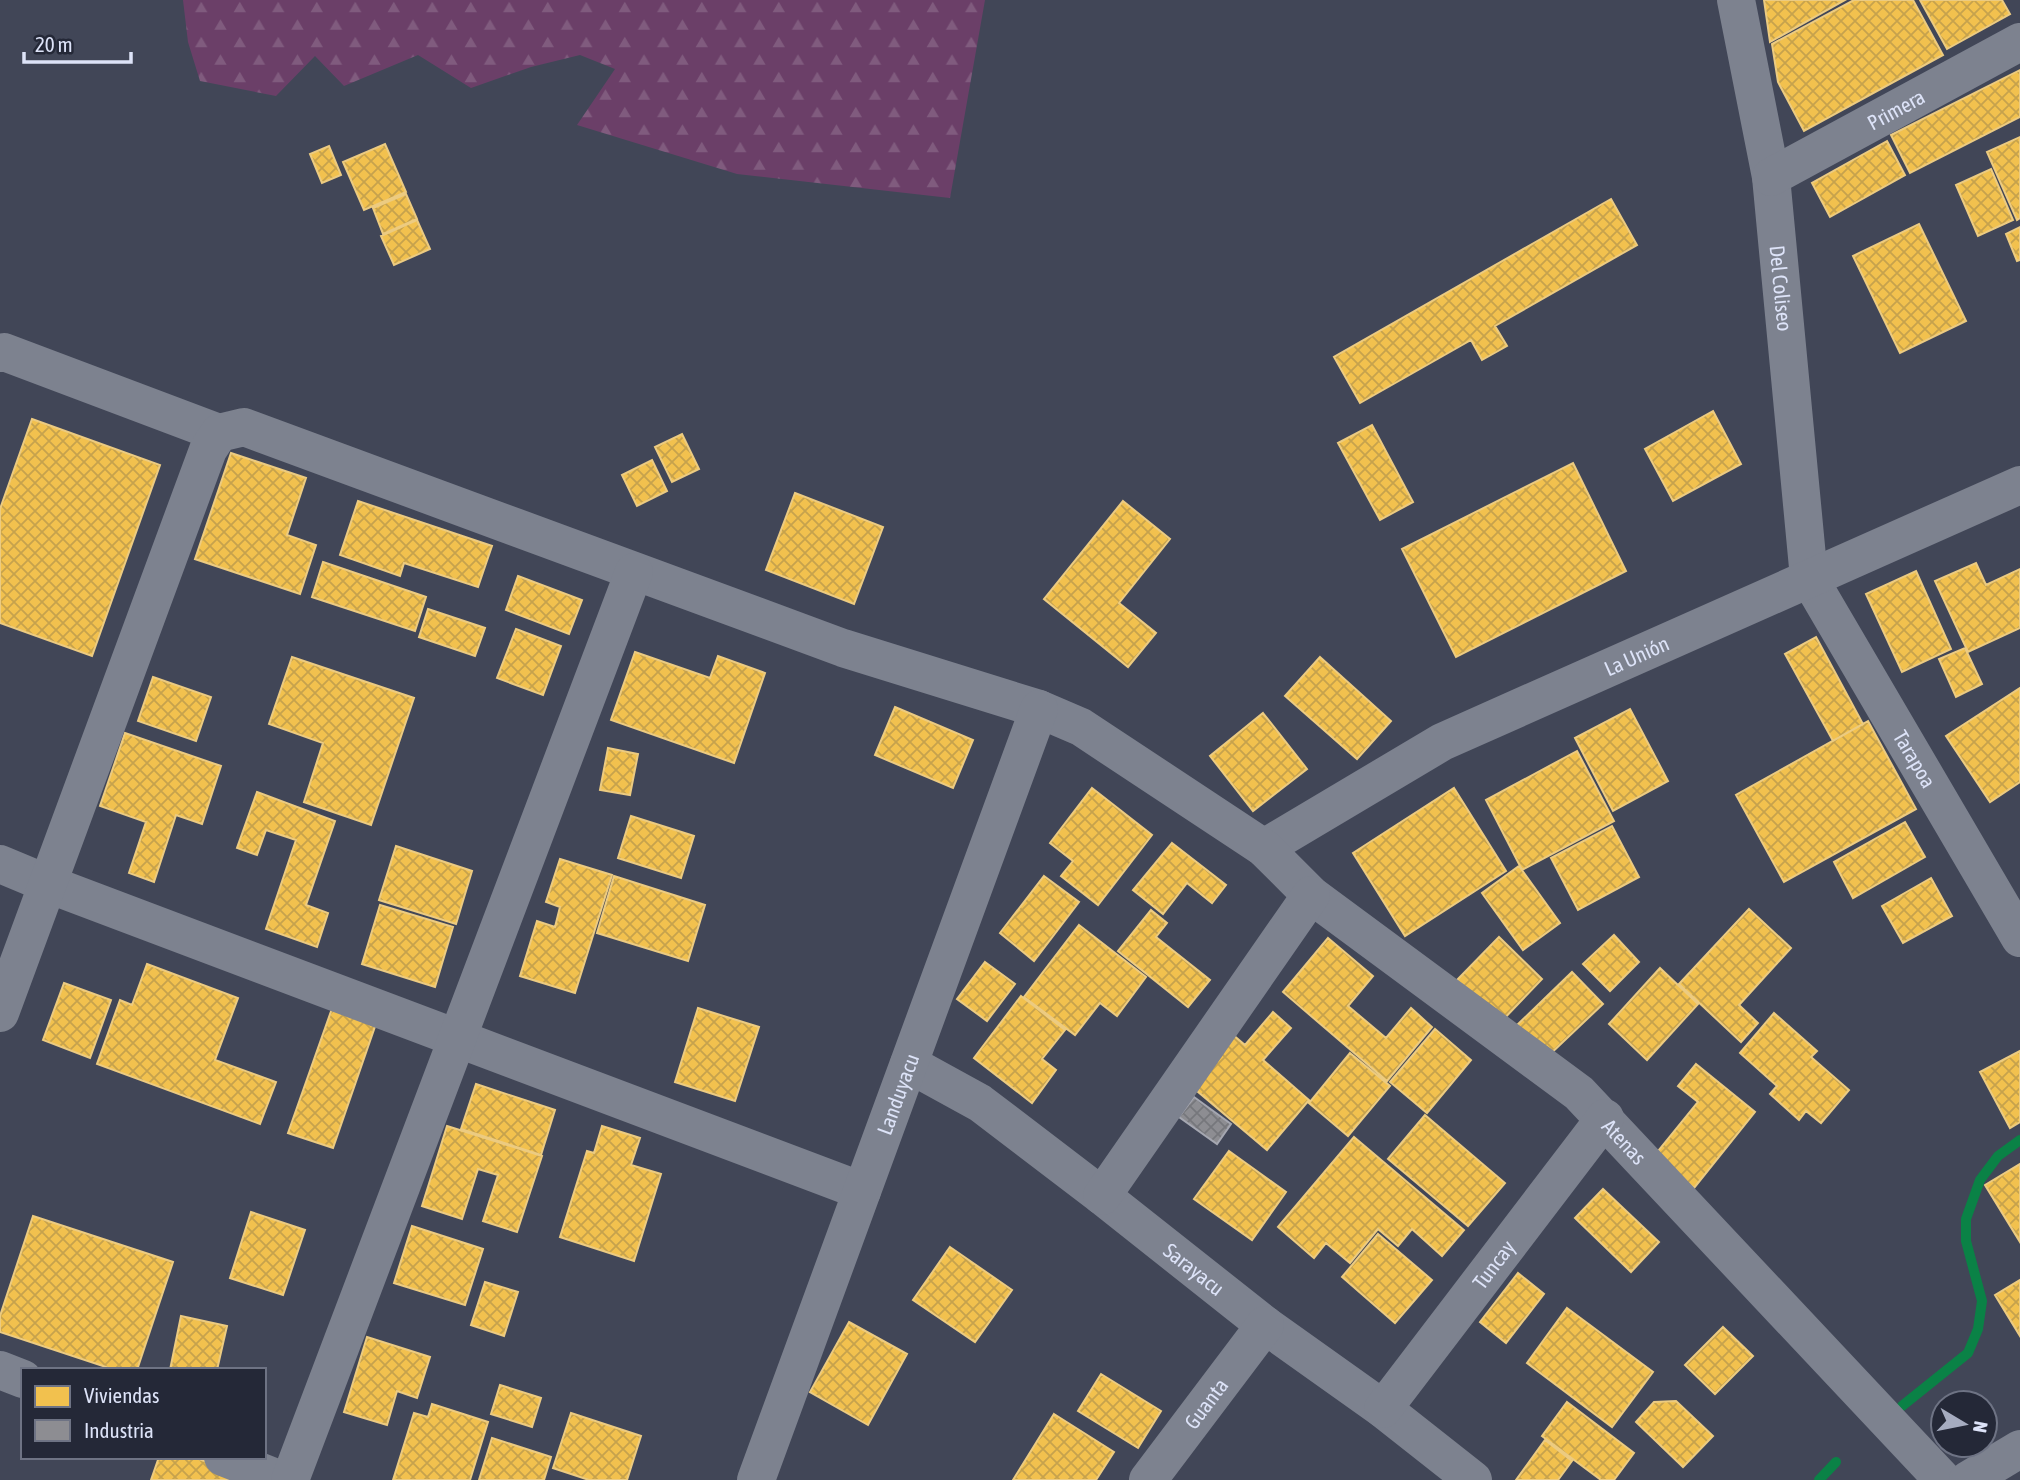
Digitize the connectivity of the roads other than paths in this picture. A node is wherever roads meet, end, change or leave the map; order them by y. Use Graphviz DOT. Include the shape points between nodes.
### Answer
graph roads {
  1 [pos="1736,0"];
  2 [pos="2020,42"];
  3 [pos="1771,177"];
  4 [pos="0,353"];
  5 [pos="219,433"];
  6 [pos="2020,485"];
  7 [pos="634,572"];
  8 [pos="1809,578"];
  9 [pos="1039,709"];
  10 [pos="1264,848"];
  11 [pos="0,864"];
  12 [pos="48,884"];
  13 [pos="1311,895"];
  14 [pos="2020,938"];
  15 [pos="0,1013"];
  16 [pos="457,1038"];
  17 [pos="909,1064"];
  18 [pos="1605,1118"];
  19 [pos="862,1191"];
  20 [pos="1102,1196"];
  21 [pos="1265,1325"];
  22 [pos="0,1370"];
  23 [pos="21,1378"];
  24 [pos="1383,1409"];
  25 [pos="2018,1455"];
  26 [pos="228,1459"];
  27 [pos="281,1480"];
  28 [pos="290,1480"];
  29 [pos="756,1480"];
  30 [pos="1148,1480"];
  31 [pos="1473,1480"];
  32 [pos="1943,1480"];
  33 [pos="1968,1480"];
  1 -- 3 [label="street, Del Coliseo"];
  2 -- 3 [label="street, Primera"];
  3 -- 8 [label="street, Del Coliseo"];
  4 -- 5 [label="street"];
  5 -- 7 [label="street, Atenas" via="244,427"];
  5 -- 12 [label="street" via="208,450"];
  6 -- 8 [label="street, La Unión"];
  7 -- 9 [label="street, Atenas" via="843,648"];
  7 -- 16 [label="street"];
  8 -- 10 [label="street, La Unión" via="1441,742"];
  8 -- 14 [label="street, Tarapoa"];
  9 -- 10 [label="street, Atenas" via="1081,727"];
  9 -- 17 [label="street, Landuyacu"];
  10 -- 13 [label="street, Atenas"];
  11 -- 12 [label="street"];
  12 -- 15 [label="street"];
  12 -- 16 [label="street"];
  13 -- 18 [label="street, Atenas" via="1579,1093"];
  13 -- 20 [label="street"];
  16 -- 19 [label="street"];
  16 -- 28 [label="street"];
  17 -- 19 [label="street, Landuyacu"];
  17 -- 20 [label="street, Sarayacu" via="980,1103"];
  18 -- 24 [label="street, Tuncay"];
  18 -- 32 [label="street, Atenas"];
  19 -- 29 [label="street, Landuyacu"];
  20 -- 21 [label="street, Sarayacu"];
  21 -- 24 [label="street, Sarayacu"];
  21 -- 30 [label="street, Guanta"];
  22 -- 23 [label="street"];
  24 -- 31 [label="street, Sarayacu"];
  25 -- 33 [label="street"];
  26 -- 27 [label="street"];
}
